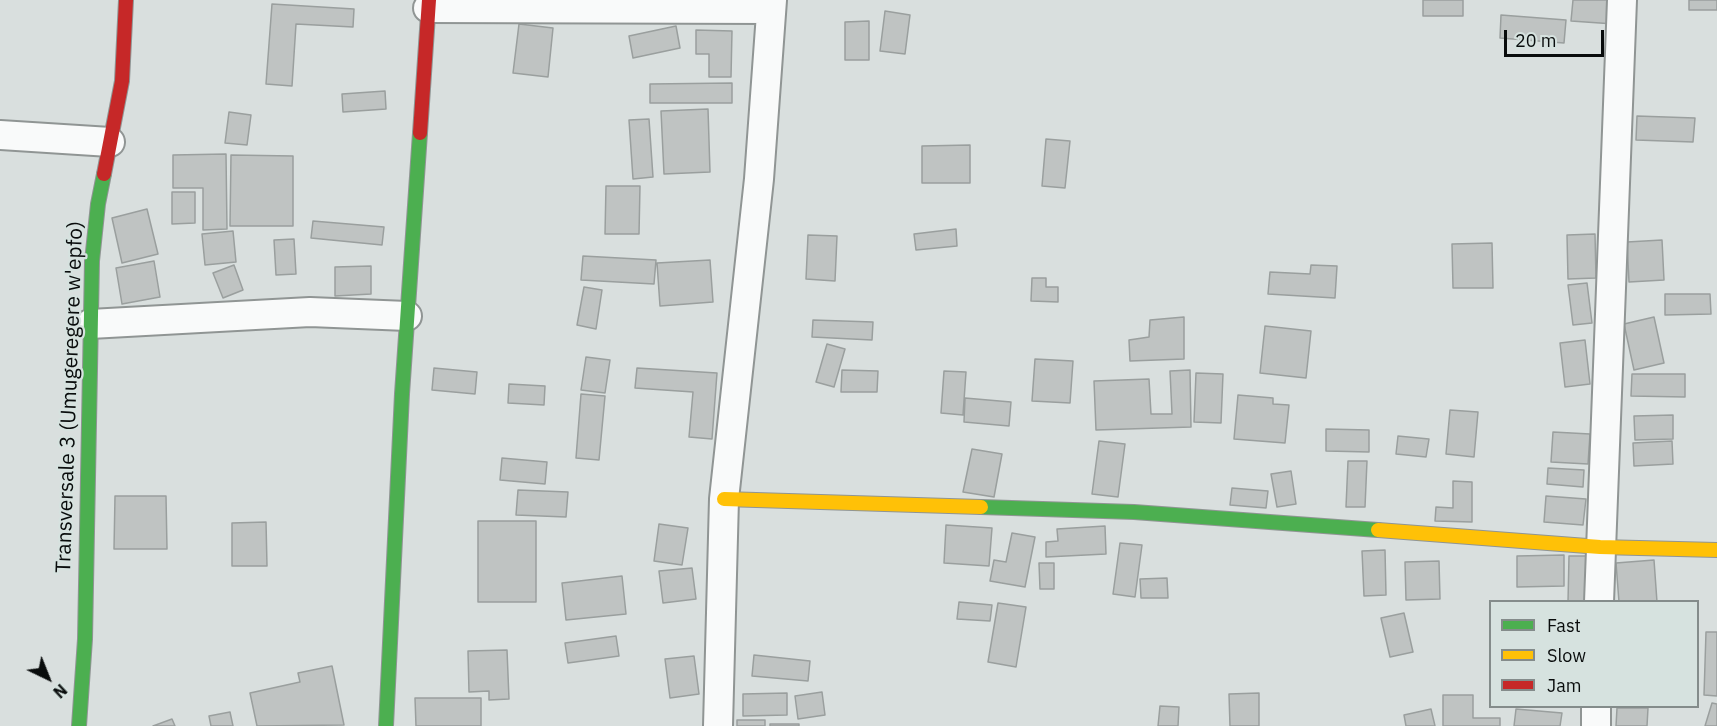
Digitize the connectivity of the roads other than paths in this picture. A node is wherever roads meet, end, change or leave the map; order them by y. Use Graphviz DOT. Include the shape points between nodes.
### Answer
graph roads {
  1 [pos="126,0"];
  2 [pos="1622,0"];
  3 [pos="429,4"];
  4 [pos="771,5"];
  5 [pos="0,135"];
  6 [pos="110,142"];
  7 [pos="408,316"];
  8 [pos="90,324"];
  9 [pos="724,499"];
  10 [pos="1600,547"];
  11 [pos="1717,550"];
  12 [pos="1599,600"];
  13 [pos="1596,708"];
  14 [pos="79,726"];
  15 [pos="386,726"];
  16 [pos="718,726"];
  17 [pos="1596,726"];
  1 -- 6 [label="street, Transversale 3 (Umugeregere w'epfo)" via="122,81"];
  2 -- 10 [label="street"];
  3 -- 4 [label="street"];
  3 -- 7 [label="street"];
  4 -- 9 [label="street" via="759,179"];
  5 -- 6 [label="street"];
  6 -- 8 [label="street, Transversale 3 (Umugeregere w'epfo)" via="98,204"];
  7 -- 8 [label="street" via="310,312"];
  7 -- 15 [label="street"];
  8 -- 14 [label="street, Transversale 3 (Umugeregere w'epfo)" via="85,639"];
  9 -- 10 [label="street" via="1134,512"];
  9 -- 16 [label="street"];
  10 -- 11 [label="street"];
  10 -- 12 [label="street"];
  13 -- 17 [label="street"];
}
